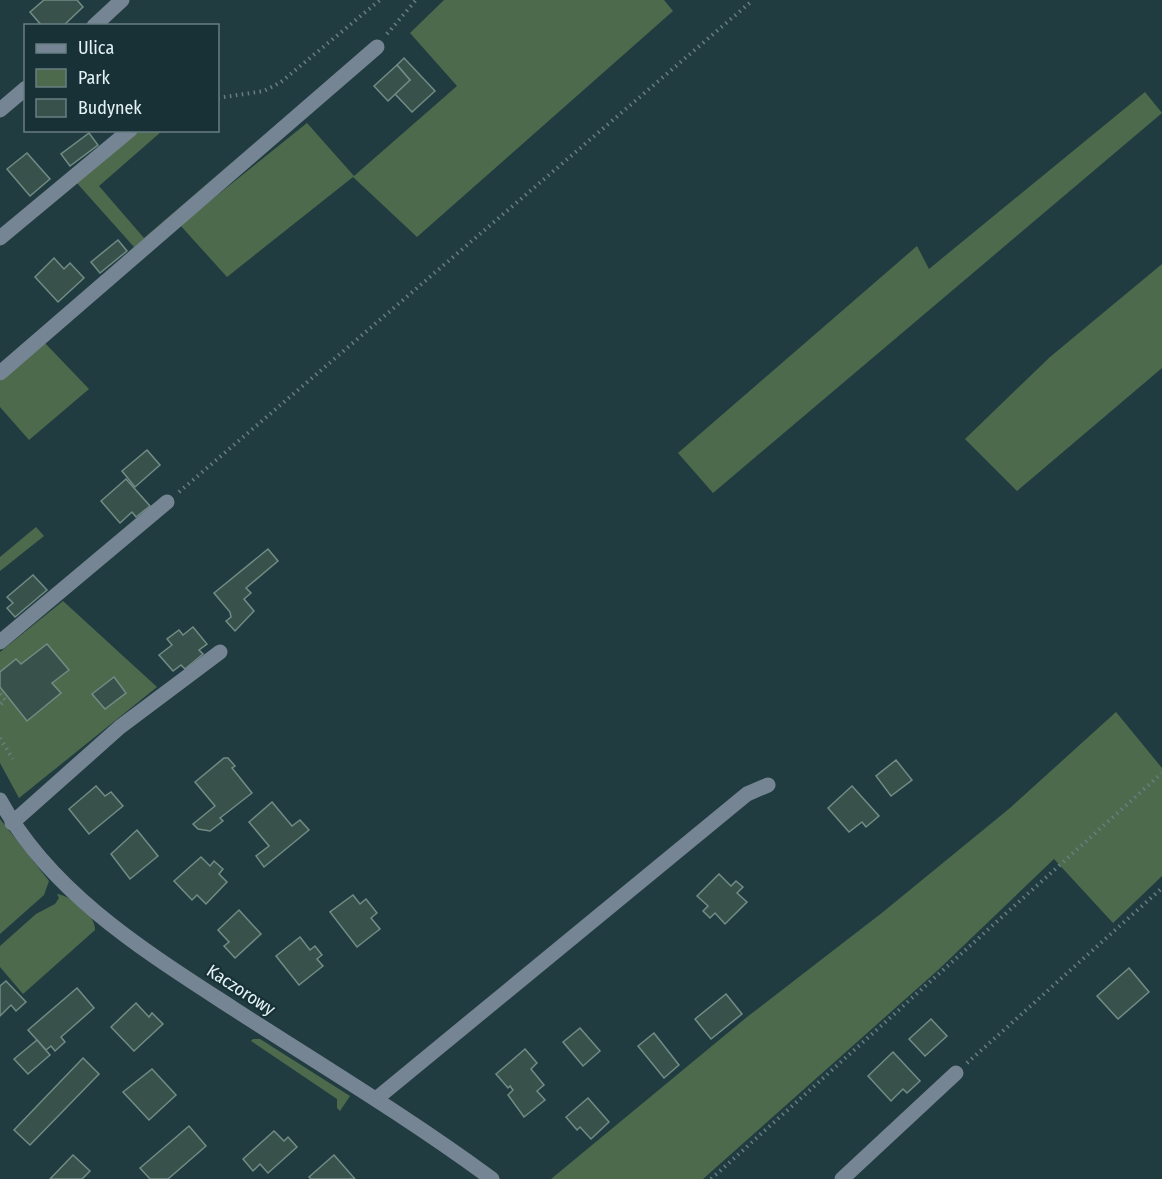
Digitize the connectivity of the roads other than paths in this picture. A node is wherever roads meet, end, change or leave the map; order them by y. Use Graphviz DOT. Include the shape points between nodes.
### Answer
graph roads {
  1 [pos="122,0"];
  2 [pos="96,24"];
  3 [pos="377,47"];
  4 [pos="24,90"];
  5 [pos="0,110"];
  6 [pos="128,132"];
  7 [pos="0,238"];
  8 [pos="0,373"];
  9 [pos="167,502"];
  10 [pos="0,642"];
  11 [pos="220,652"];
  12 [pos="768,785"];
  13 [pos="0,801"];
  14 [pos="12,823"];
  15 [pos="956,1073"];
  16 [pos="376,1099"];
  17 [pos="492,1179"];
  18 [pos="842,1179"];
  1 -- 2 [label="street"];
  3 -- 8 [label="street"];
  4 -- 5 [label="street"];
  6 -- 7 [label="street"];
  9 -- 10 [label="street"];
  11 -- 14 [label="street" via="120,726"];
  12 -- 16 [label="street" via="747,794"];
  13 -- 14 [label="street, Kaczorowy"];
  14 -- 16 [label="street, Kaczorowy" via="76,893 143,949"];
  15 -- 18 [label="street"];
  16 -- 17 [label="street, Kaczorowy"];
}
